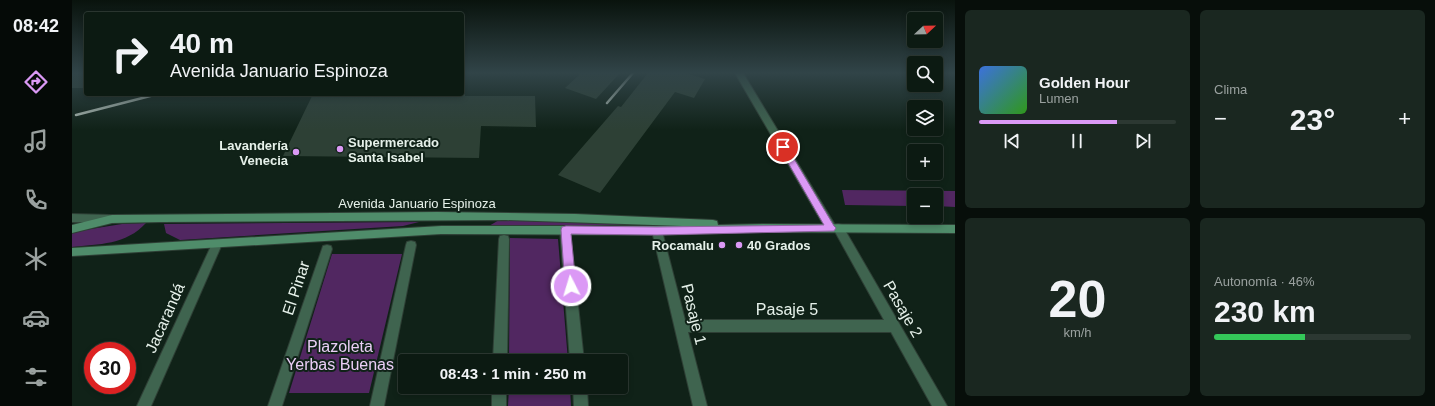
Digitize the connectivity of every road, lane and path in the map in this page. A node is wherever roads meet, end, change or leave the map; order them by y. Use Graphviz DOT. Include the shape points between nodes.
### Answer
graph roads {
  1 [pos="751,92"];
  2 [pos="72,218"];
  3 [pos="112,219"];
  4 [pos="763,228"];
  5 [pos="834,228"];
  6 [pos="72,229"];
  7 [pos="955,229"];
  8 [pos="566,230"];
  9 [pos="657,231"];
  10 [pos="504,239"];
  11 [pos="217,244"];
  12 [pos="411,244"];
  13 [pos="327,249"];
  14 [pos="72,252"];
  15 [pos="680,326"];
  16 [pos="894,326"];
  17 [pos="500,354"];
  18 [pos="576,354"];
  19 [pos="499,394"];
  20 [pos="580,394"];
  21 [pos="144,406"];
  22 [pos="275,406"];
  23 [pos="377,406"];
  24 [pos="499,406"];
  25 [pos="581,406"];
  26 [pos="700,406"];
  27 [pos="940,406"];
  1 -- 5 [label="street, Pasaje 2"];
  2 -- 3 [label="street"];
  3 -- 4 [label="main road, Avenida Januario Espinoza" via="582,218 661,220"];
  3 -- 6 [label="main road, Avenida Januario Espinoza"];
  4 -- 5 [label="main road, Avenida Januario Espinoza"];
  4 -- 9 [label="main road, Avenida Januario Espinoza"];
  5 -- 7 [label="main road, Avenida Januario Espinoza"];
  5 -- 16 [label="street, Pasaje 2"];
  8 -- 9 [label="main road, Avenida Januario Espinoza"];
  8 -- 11 [label="main road, Avenida Januario Espinoza" via="441,230"];
  8 -- 18 [label="street"];
  9 -- 15 [label="street, Pasaje 1"];
  10 -- 17 [label="street"];
  11 -- 14 [label="main road, Avenida Januario Espinoza"];
  11 -- 21 [label="street, Jacarandá"];
  12 -- 23 [label="street"];
  13 -- 22 [label="street, El Pinar"];
  15 -- 16 [label="street, Pasaje 5"];
  15 -- 26 [label="street, Pasaje 1"];
  16 -- 27 [label="street, Pasaje 2"];
  19 -- 24 [label="street"];
  20 -- 25 [label="street"];
}
